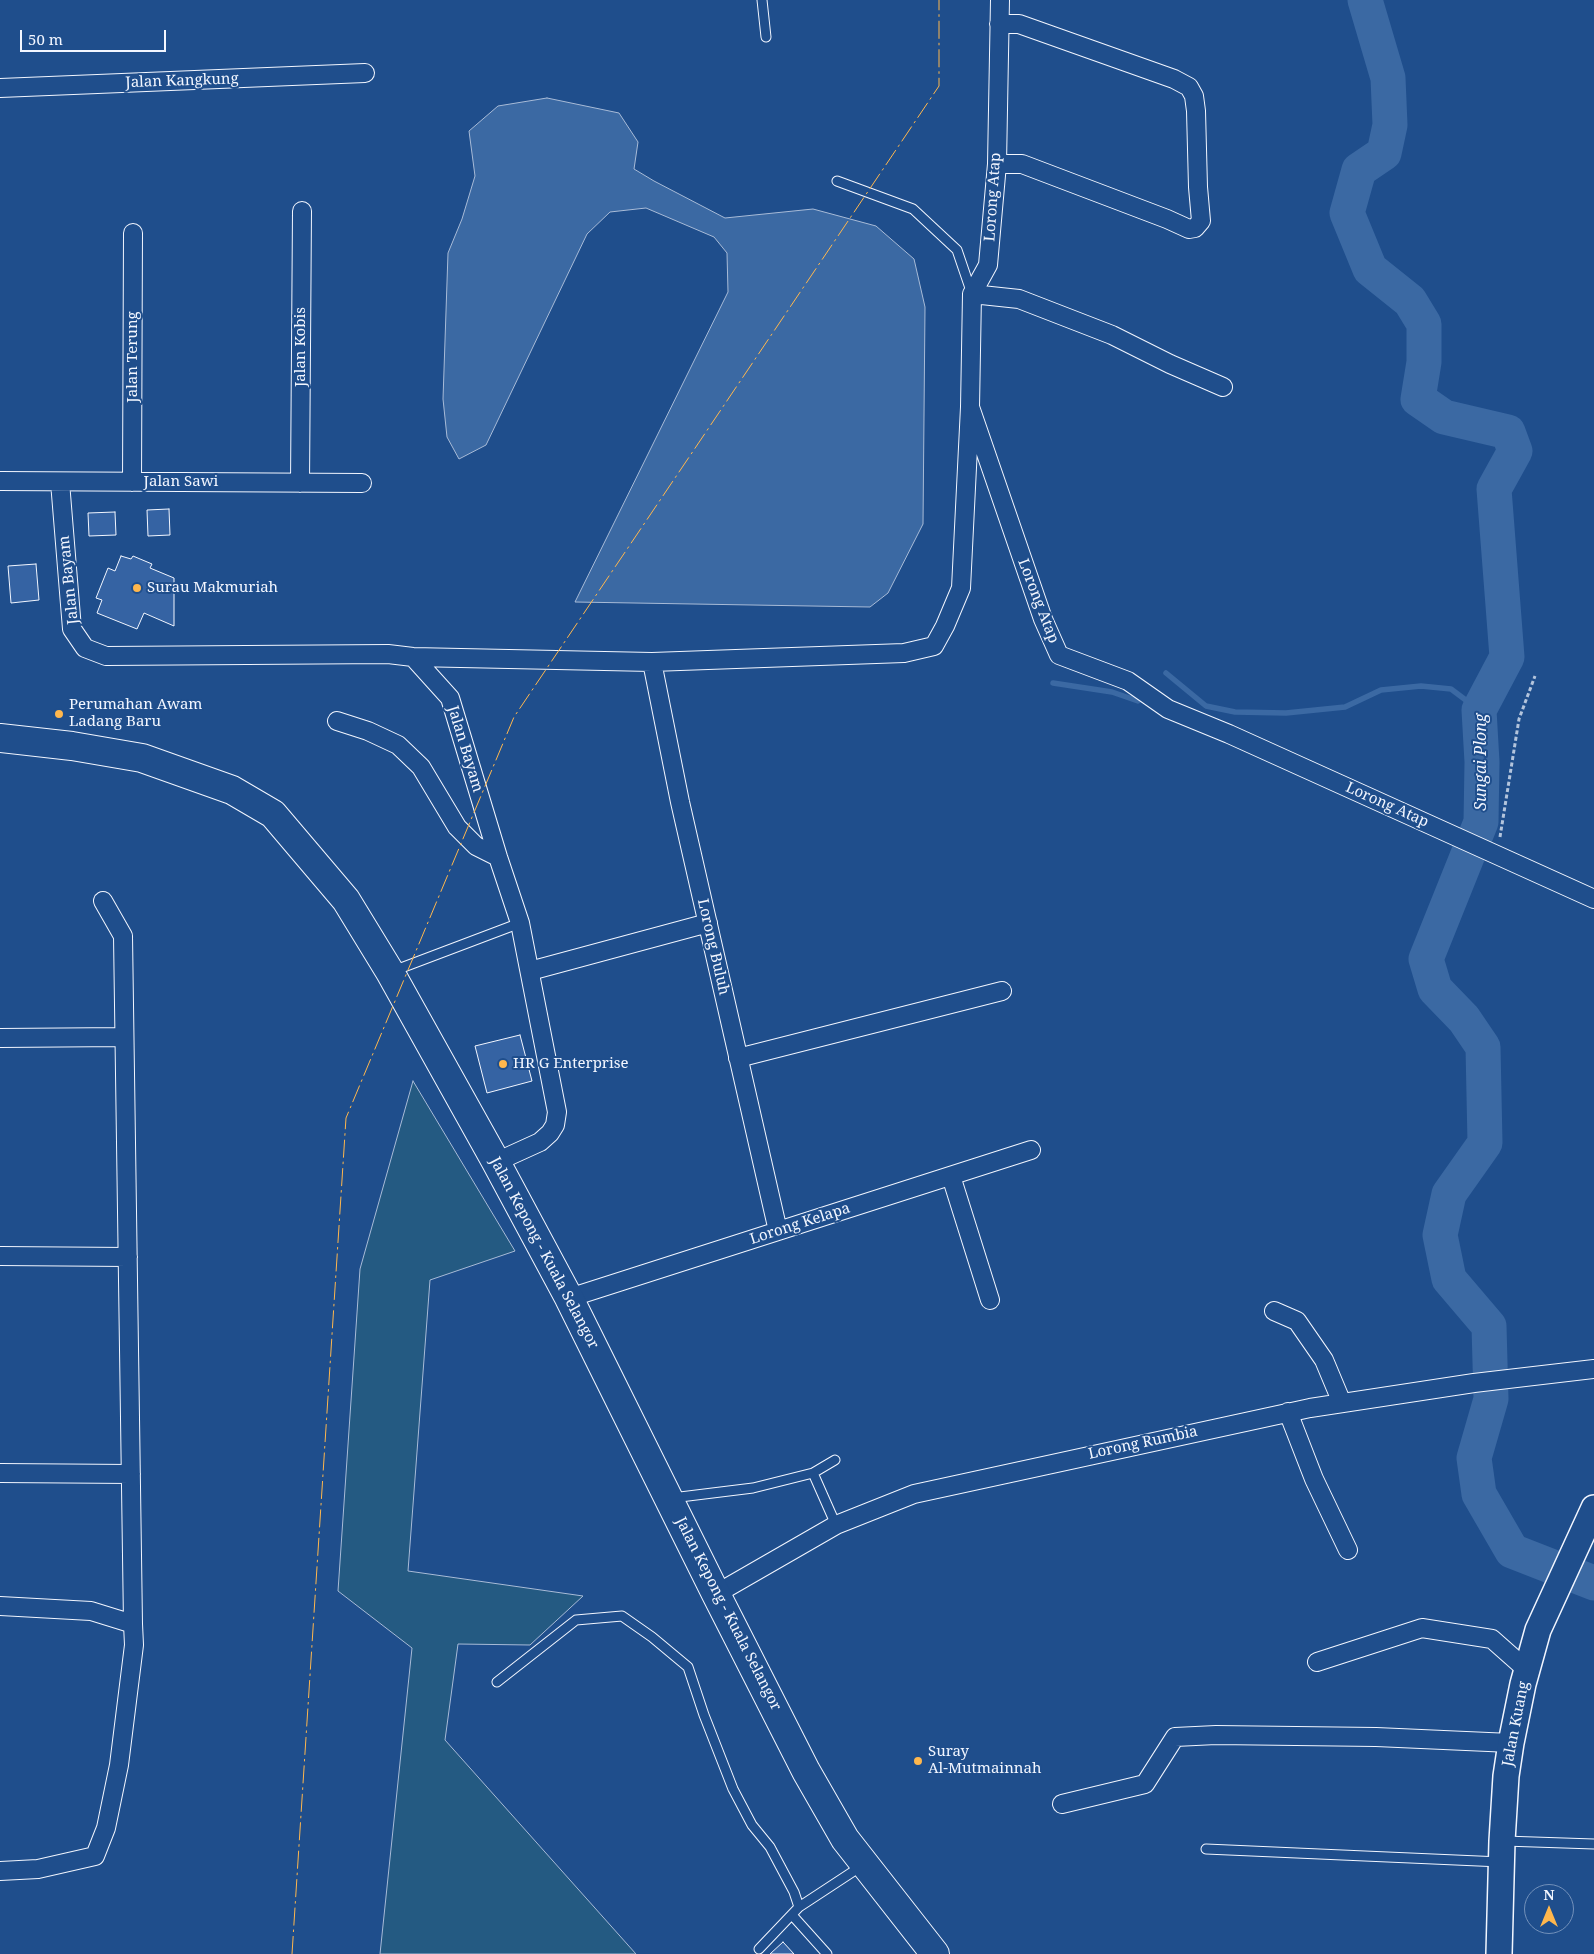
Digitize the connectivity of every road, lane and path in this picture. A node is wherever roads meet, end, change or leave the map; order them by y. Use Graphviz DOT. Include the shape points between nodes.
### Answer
graph roads {
  1 [pos="762,0"];
  2 [pos="1000,0"];
  3 [pos="999,24"];
  4 [pos="766,37"];
  5 [pos="365,73"];
  6 [pos="0,88"];
  7 [pos="997,164"];
  8 [pos="837,181"];
  9 [pos="302,211"];
  10 [pos="134,232"];
  11 [pos="972,294"];
  12 [pos="1222,387"];
  13 [pos="970,407"];
  14 [pos="0,481"];
  15 [pos="60,482"];
  16 [pos="132,482"];
  17 [pos="300,483"];
  18 [pos="362,483"];
  19 [pos="414,657"];
  20 [pos="652,662"];
  21 [pos="1536,676"];
  22 [pos="337,721"];
  23 [pos="0,738"];
  24 [pos="1492,852"];
  25 [pos="498,857"];
  26 [pos="1594,899"];
  27 [pos="102,901"];
  28 [pos="520,923"];
  29 [pos="708,923"];
  30 [pos="530,971"];
  31 [pos="390,972"];
  32 [pos="1002,991"];
  33 [pos="123,1037"];
  34 [pos="0,1038"];
  35 [pos="738,1058"];
  36 [pos="1031,1150"];
  37 [pos="496,1162"];
  38 [pos="951,1176"];
  39 [pos="778,1231"];
  40 [pos="0,1256"];
  41 [pos="128,1257"];
  42 [pos="569,1298"];
  43 [pos="990,1300"];
  44 [pos="1274,1311"];
  45 [pos="1594,1369"];
  46 [pos="1342,1403"];
  47 [pos="1288,1412"];
  48 [pos="835,1460"];
  49 [pos="0,1473"];
  50 [pos="813,1473"];
  51 [pos="130,1474"];
  52 [pos="669,1498"];
  53 [pos="1594,1508"];
  54 [pos="836,1525"];
  55 [pos="1348,1550"];
  56 [pos="716,1594"];
  57 [pos="0,1606"];
  58 [pos="132,1624"];
  59 [pos="1317,1662"];
  60 [pos="1527,1670"];
  61 [pos="497,1682"];
  62 [pos="1511,1743"];
  63 [pos="1062,1804"];
  64 [pos="1594,1844"];
  65 [pos="1206,1849"];
  66 [pos="1501,1852"];
  67 [pos="865,1864"];
  68 [pos="0,1871"];
  69 [pos="799,1906"];
  70 [pos="792,1915"];
  71 [pos="759,1949"];
  72 [pos="827,1954"];
  73 [pos="935,1954"];
  74 [pos="1499,1954"];
  1 -- 4 [label="lane"];
  2 -- 3 [label="street, Lorong Atap"];
  3 -- 7 [label="street, Lorong Atap"];
  3 -- 7 [label="street" via="1020,24 1189,87 1196,111 1201,221 1189,229 1022,164"];
  5 -- 6 [label="street, Jalan Kangkung"];
  7 -- 11 [label="street, Lorong Atap" via="988,265"];
  8 -- 11 [label="lane" via="912,208 957,250"];
  9 -- 17 [label="street, Jalan Kobis"];
  10 -- 16 [label="street, Jalan Terung"];
  11 -- 12 [label="street" via="1019,299 1112,335"];
  11 -- 13 [label="street, Lorong Atap"];
  13 -- 20 [label="street" via="961,588 934,646 904,654"];
  13 -- 24 [label="street, Lorong Atap" via="1043,619 1059,655 1128,681 1168,709"];
  14 -- 15 [label="street, Jalan Sawi"];
  15 -- 16 [label="street, Jalan Sawi"];
  15 -- 19 [label="street, Jalan Bayam" via="72,629 85,648 106,656 388,654"];
  16 -- 17 [label="street, Jalan Sawi"];
  17 -- 18 [label="street, Jalan Sawi"];
  19 -- 20 [label="street"];
  19 -- 25 [label="street, Jalan Bayam" via="450,698"];
  20 -- 29 [label="street, Lorong Buluh"];
  21 -- 24 [label="path" via="1519,719"];
  22 -- 25 [label="street" via="398,745 421,767 458,827 476,846"];
  23 -- 31 [label="highway, Jalan Kepong - Kuala Selangor" via="142,758 232,790 273,814 346,900"];
  24 -- 26 [label="street, Lorong Atap"];
  25 -- 28 [label="street, Jalan Bayam"];
  27 -- 33 [label="street" via="123,936"];
  28 -- 30 [label="street, Jalan Bayam"];
  28 -- 31 [label="lane"];
  29 -- 30 [label="street"];
  29 -- 35 [label="street, Lorong Buluh"];
  30 -- 37 [label="street, Jalan Bayam" via="557,1112 555,1125 540,1142"];
  31 -- 37 [label="highway, Jalan Kepong - Kuala Selangor"];
  32 -- 35 [label="street"];
  33 -- 34 [label="street"];
  33 -- 41 [label="street"];
  35 -- 39 [label="street, Lorong Buluh"];
  36 -- 38 [label="street, Lorong Kelapa"];
  37 -- 42 [label="highway, Jalan Kepong - Kuala Selangor"];
  38 -- 39 [label="street, Lorong Kelapa"];
  38 -- 43 [label="street"];
  39 -- 42 [label="street, Lorong Kelapa"];
  40 -- 41 [label="street"];
  41 -- 51 [label="street"];
  42 -- 52 [label="highway, Jalan Kepong - Kuala Selangor"];
  44 -- 46 [label="street" via="1297,1320 1324,1360"];
  45 -- 46 [label="street, Lorong Rumbia"];
  46 -- 47 [label="street, Lorong Rumbia"];
  47 -- 54 [label="street, Lorong Rumbia" via="914,1494"];
  47 -- 55 [label="street"];
  48 -- 50 [label="lane"];
  49 -- 51 [label="street"];
  50 -- 52 [label="lane" via="754,1488"];
  50 -- 54 [label="lane"];
  51 -- 58 [label="street"];
  52 -- 56 [label="highway, Jalan Kepong - Kuala Selangor"];
  53 -- 60 [label="main road, Jalan Kuang" via="1538,1630"];
  54 -- 56 [label="street, Lorong Rumbia"];
  56 -- 67 [label="highway, Jalan Kepong - Kuala Selangor" via="806,1771 845,1839"];
  57 -- 58 [label="street" via="91,1611"];
  58 -- 68 [label="street" via="134,1644 119,1764 106,1828 95,1856 38,1869"];
  59 -- 60 [label="street" via="1422,1628 1492,1639"];
  60 -- 62 [label="main road, Jalan Kuang"];
  61 -- 69 [label="lane" via="576,1620 622,1616 652,1637 688,1667 733,1788 752,1824 770,1847"];
  62 -- 63 [label="street" via="1376,1737 1175,1737 1145,1784"];
  62 -- 66 [label="main road, Jalan Kuang"];
  64 -- 66 [label="lane"];
  65 -- 66 [label="lane"];
  66 -- 74 [label="main road, Jalan Kuang"];
  67 -- 69 [label="lane"];
  67 -- 73 [label="highway, Jalan Kepong - Kuala Selangor"];
  69 -- 70 [label="lane"];
  70 -- 71 [label="lane"];
  70 -- 72 [label="lane"];
}
